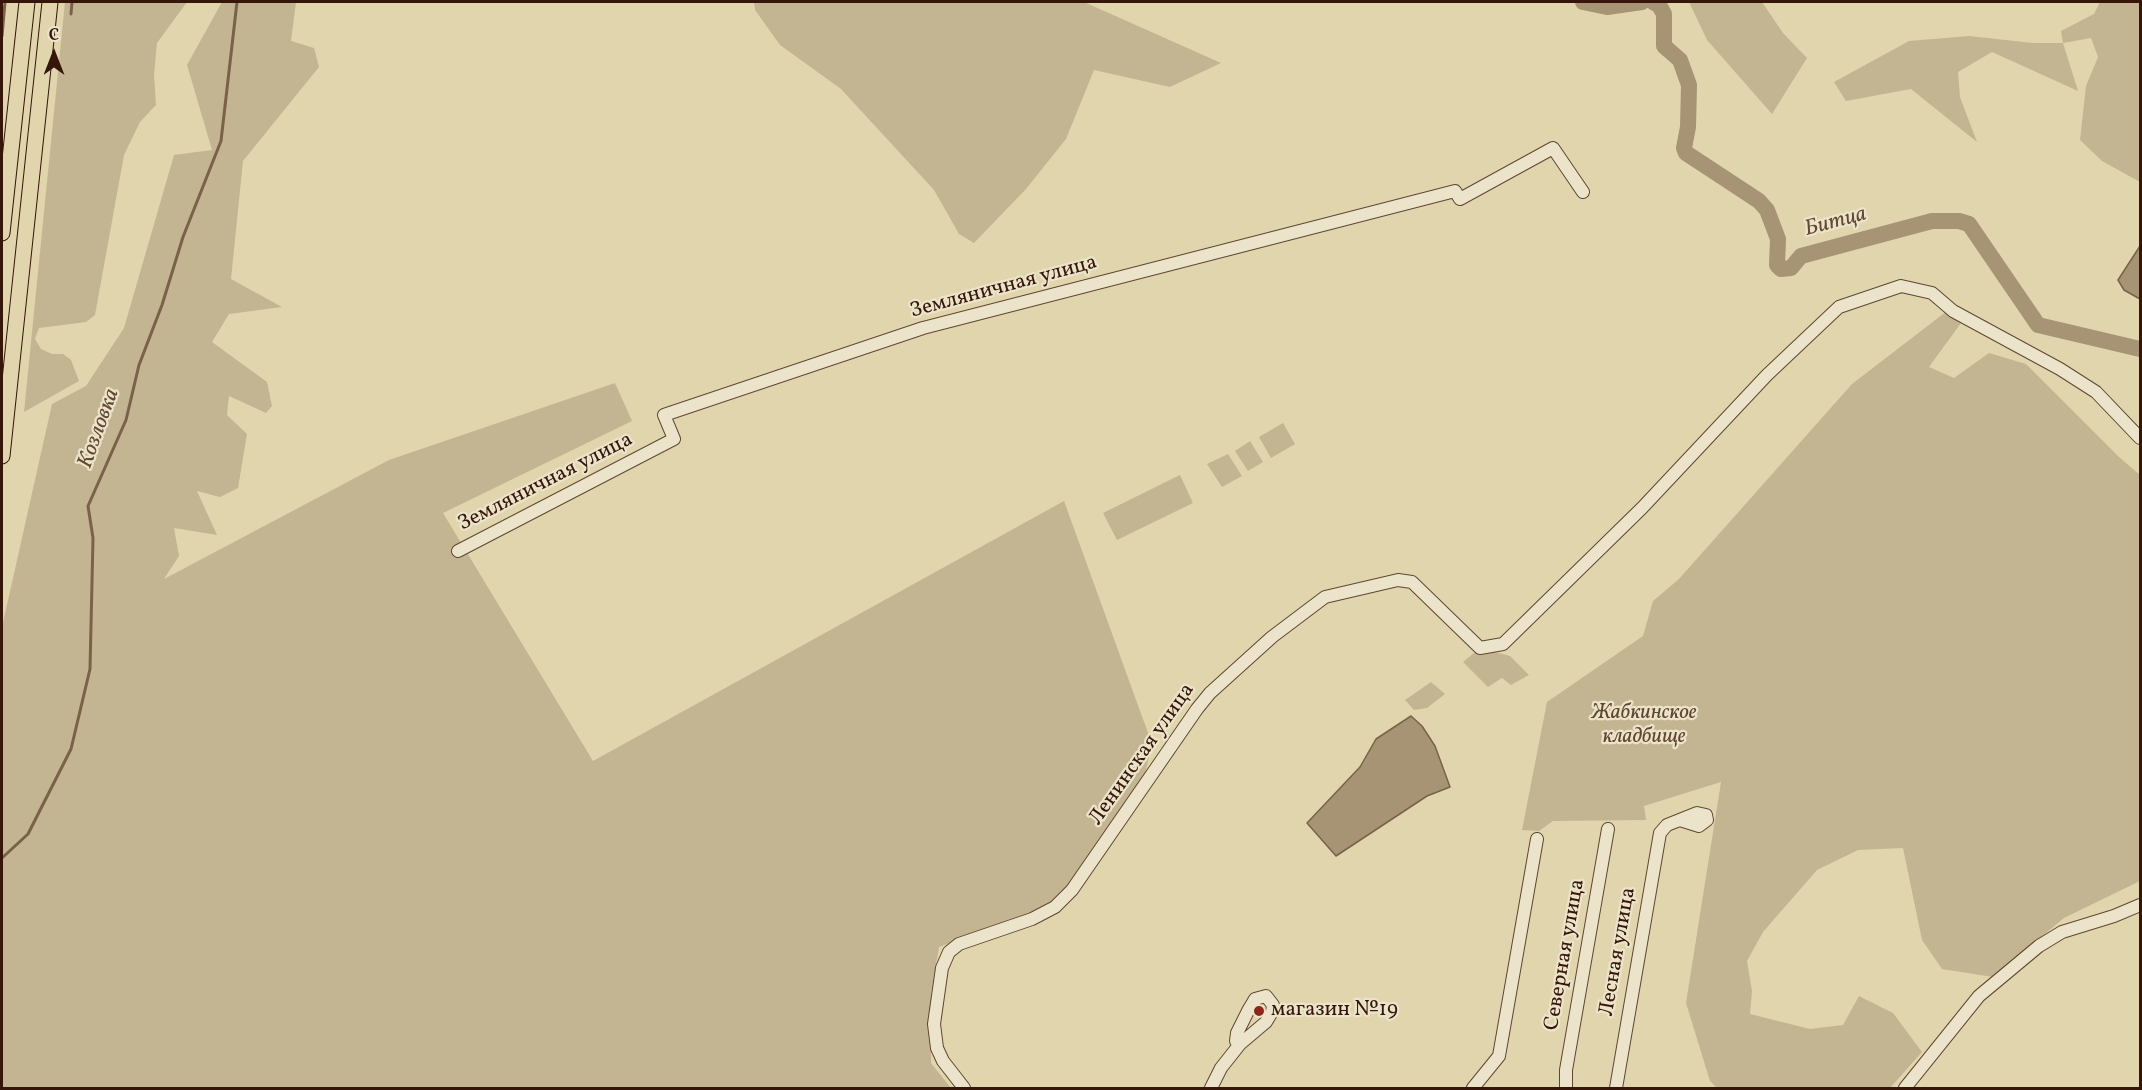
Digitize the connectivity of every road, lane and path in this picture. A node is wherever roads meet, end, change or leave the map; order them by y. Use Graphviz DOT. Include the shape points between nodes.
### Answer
graph roads {
  1 [pos="27,2"];
  2 [pos="50,2"];
  3 [pos="1583,192"];
  4 [pos="2,233"];
  5 [pos="2140,438"];
  6 [pos="2,456"];
  7 [pos="458,551"];
  8 [pos="1680,820"];
  9 [pos="1608,829"];
  10 [pos="1537,839"];
  11 [pos="2140,907"];
  12 [pos="1239,1044"];
  13 [pos="964,1089"];
  14 [pos="1211,1089"];
  15 [pos="1473,1089"];
  16 [pos="1566,1089"];
  17 [pos="1616,1089"];
  18 [pos="1905,1089"];
  1 -- 4 [label="main road"];
  2 -- 6 [label="main road"];
  3 -- 7 [label="street, Земляничная улица" via="1553,147 1460,200 1455,191 923,328 664,415 674,439"];
  5 -- 13 [label="street, Ленинская улица" via="2096,392 1953,310 1932,292 1901,286 1839,307 1503,644 1480,648 1412,582 1398,580 1325,597 1272,637 1197,709 1072,890 1055,907 959,944 949,952 942,968 934,1024 937,1048"];
  8 -- 17 [label="street, Лесная улица" via="1666,825 1660,833"];
  9 -- 16 [label="street, Северная улица" via="1566,1070"];
  10 -- 15 [label="street" via="1499,1056"];
  11 -- 18 [label="street" via="2062,932 2039,946 1979,996"];
  12 -- 14 [label="street"];
}
